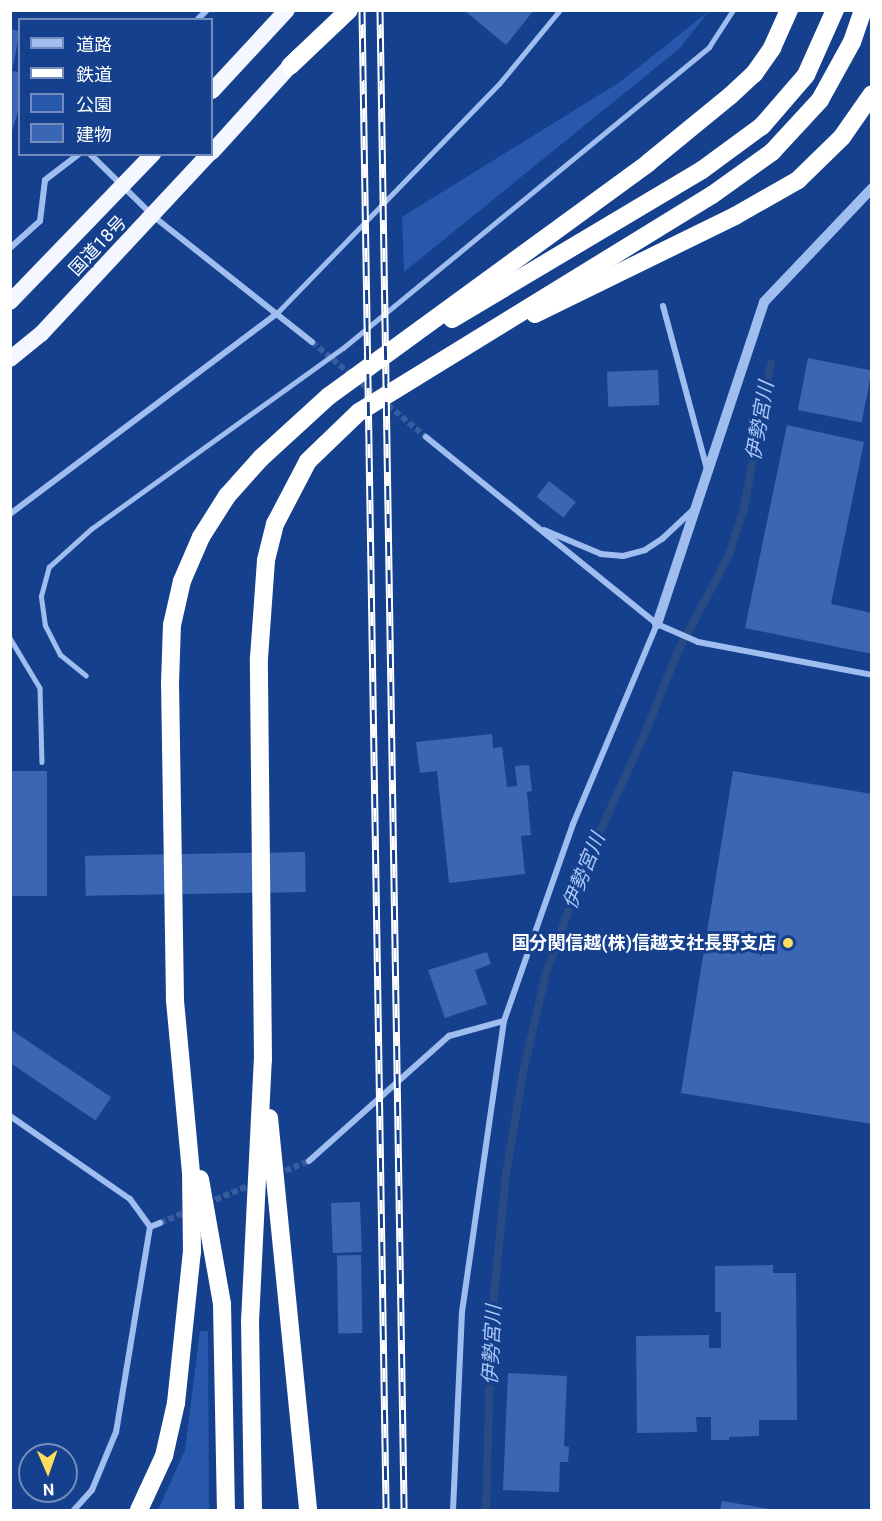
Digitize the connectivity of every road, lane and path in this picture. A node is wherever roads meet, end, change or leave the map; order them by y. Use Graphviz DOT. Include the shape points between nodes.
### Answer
graph roads {
  1 [pos="287,10"];
  2 [pos="339,10"];
  3 [pos="349,10"];
  4 [pos="560,10"];
  5 [pos="733,10"];
  6 [pos="789,10"];
  7 [pos="835,10"];
  8 [pos="863,10"];
  9 [pos="290,66"];
  10 [pos="213,91"];
  11 [pos="872,94"];
  12 [pos="213,150"];
  13 [pos="76,156"];
  14 [pos="92,156"];
  15 [pos="151,156"];
  16 [pos="207,156"];
  17 [pos="121,188"];
  18 [pos="872,188"];
  19 [pos="153,216"];
  20 [pos="10,248"];
  21 [pos="10,302"];
  22 [pos="663,306"];
  23 [pos="274,316"];
  24 [pos="312,342"];
  25 [pos="10,359"];
  26 [pos="428,367"];
  27 [pos="357,376"];
  28 [pos="426,437"];
  29 [pos="707,469"];
  30 [pos="694,509"];
  31 [pos="10,514"];
  32 [pos="537,528"];
  33 [pos="657,624"];
  34 [pos="10,638"];
  35 [pos="872,675"];
  36 [pos="86,676"];
  37 [pos="42,762"];
  38 [pos="504,1021"];
  39 [pos="263,1059"];
  40 [pos="10,1116"];
  41 [pos="186,1116"];
  42 [pos="309,1161"];
  43 [pos="160,1222"];
  44 [pos="150,1227"];
  45 [pos="74,1510"];
  46 [pos="139,1510"];
  47 [pos="226,1510"];
  48 [pos="253,1510"];
  49 [pos="308,1510"];
  50 [pos="453,1510"];
  1 -- 10 [label="highway"];
  2 -- 9 [label="highway, 国道18号"];
  3 -- 9 [label="highway"];
  4 -- 23 [label="lane" via="498,84"];
  5 -- 36 [label="lane" via="709,47 343,348 91,529 49,567 41,596 45,626 60,655"];
  6 -- 27 [label="highway" via="772,48 754,74 730,96 648,163"];
  7 -- 27 [label="highway" via="806,75 762,126 702,170"];
  8 -- 26 [label="highway" via="852,42 820,100 772,152 712,195"];
  9 -- 12 [label="highway, 国道18号"];
  11 -- 26 [label="highway" via="822,159 772,197"];
  13 -- 20 [label="street" via="45,180 40,221"];
  14 -- 17 [label="street"];
  15 -- 17 [label="highway, 国道18号"];
  16 -- 19 [label="highway, 国道18号"];
  17 -- 19 [label="street"];
  17 -- 21 [label="highway, 国道18号"];
  18 -- 29 [label="street" via="765,302"];
  19 -- 23 [label="street"];
  19 -- 25 [label="highway, 国道18号" via="41,334"];
  22 -- 29 [label="street"];
  23 -- 24 [label="street"];
  23 -- 31 [label="street"];
  26 -- 39 [label="highway" via="359,412 308,461 280,513 266,560 259,658"];
  27 -- 41 [label="highway" via="297,423 227,496 201,537 182,581 172,625 175,999"];
  28 -- 32 [label="street"];
  29 -- 30 [label="street"];
  30 -- 32 [label="street" via="662,539 645,550 623,556 601,554"];
  30 -- 33 [label="street"];
  32 -- 33 [label="street"];
  33 -- 35 [label="street" via="698,642"];
  33 -- 38 [label="street" via="573,824"];
  34 -- 37 [label="lane" via="40,688"];
  38 -- 42 [label="street" via="449,1036"];
  38 -- 50 [label="street" via="462,1312"];
  39 -- 48 [label="highway" via="250,1322"];
  39 -- 49 [label="highway"];
  40 -- 44 [label="street" via="130,1198"];
  41 -- 46 [label="highway" via="193,1216 184,1349 164,1456"];
  41 -- 47 [label="highway" via="222,1304"];
  43 -- 44 [label="street"];
  44 -- 45 [label="street" via="116,1432 92,1490"];
}
